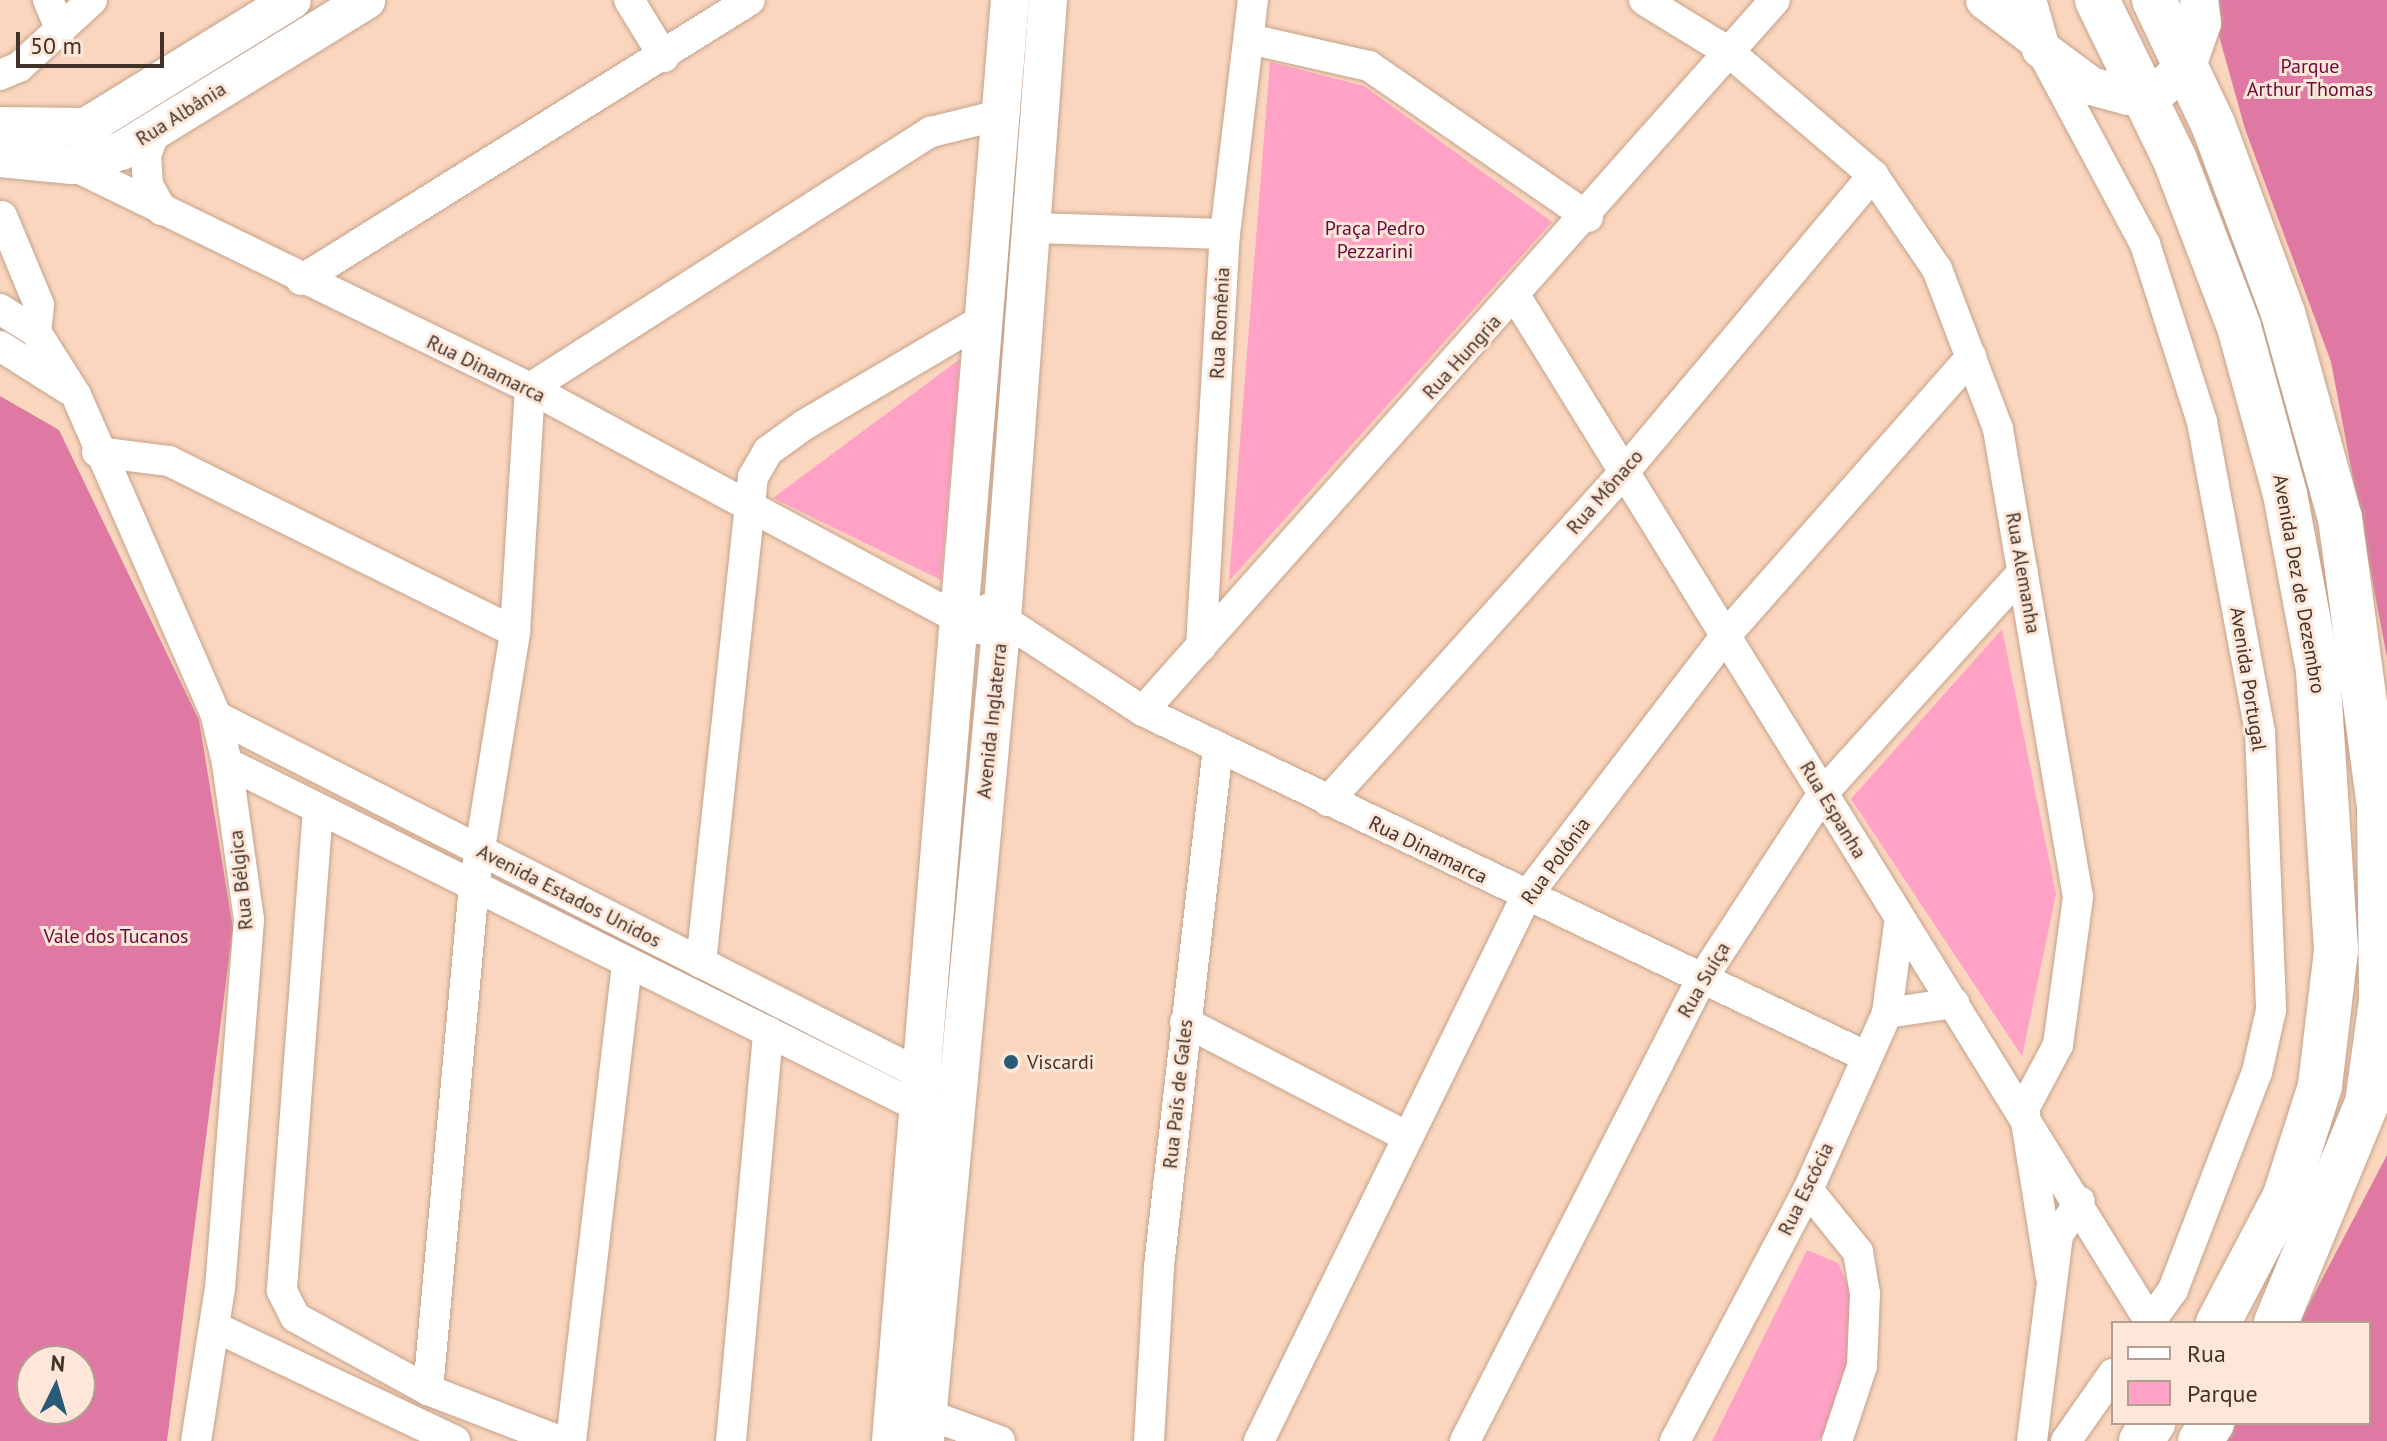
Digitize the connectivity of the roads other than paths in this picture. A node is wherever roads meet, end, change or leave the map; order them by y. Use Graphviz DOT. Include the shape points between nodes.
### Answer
graph roads {
  1 [pos="48,0"];
  2 [pos="92,0"];
  3 [pos="292,0"];
  4 [pos="366,0"];
  5 [pos="629,0"];
  6 [pos="750,0"];
  7 [pos="1010,0"];
  8 [pos="1048,0"];
  9 [pos="1253,0"];
  10 [pos="1644,0"];
  11 [pos="1775,0"];
  12 [pos="1985,0"];
  13 [pos="2027,0"];
  14 [pos="2097,0"];
  15 [pos="2154,0"];
  16 [pos="2199,0"];
  17 [pos="61,30"];
  18 [pos="1249,39"];
  19 [pos="2038,43"];
  20 [pos="1729,52"];
  21 [pos="664,57"];
  22 [pos="2188,63"];
  23 [pos="0,75"];
  24 [pos="2144,95"];
  25 [pos="1004,114"];
  26 [pos="156,129"];
  27 [pos="1,152"];
  28 [pos="72,165"];
  29 [pos="1873,175"];
  30 [pos="162,210"];
  31 [pos="2,216"];
  32 [pos="1588,217"];
  33 [pos="993,227"];
  34 [pos="1033,228"];
  35 [pos="1225,234"];
  36 [pos="301,280"];
  37 [pos="1516,297"];
  38 [pos="0,309"];
  39 [pos="986,318"];
  40 [pos="36,332"];
  41 [pos="0,346"];
  42 [pos="1971,357"];
  43 [pos="530,388"];
  44 [pos="76,395"];
  45 [pos="97,452"];
  46 [pos="1624,472"];
  47 [pos="749,510"];
  48 [pos="1205,569"];
  49 [pos="2023,572"];
  50 [pos="1243,600"];
  51 [pos="961,615"];
  52 [pos="1002,619"];
  53 [pos="515,632"];
  54 [pos="1726,635"];
  55 [pos="1201,647"];
  56 [pos="1143,711"];
  57 [pos="216,716"];
  58 [pos="1218,747"];
  59 [pos="227,763"];
  60 [pos="1823,793"];
  61 [pos="1328,801"];
  62 [pos="318,809"];
  63 [pos="480,851"];
  64 [pos="474,886"];
  65 [pos="1526,897"];
  66 [pos="1899,924"];
  67 [pos="627,962"];
  68 [pos="701,963"];
  69 [pos="1700,982"];
  70 [pos="1954,1003"];
  71 [pos="1887,1013"];
  72 [pos="1185,1022"];
  73 [pos="768,1032"];
  74 [pos="1867,1057"];
  75 [pos="937,1093"];
  76 [pos="2024,1109"];
  77 [pos="1406,1136"];
  78 [pos="1808,1190"];
  79 [pos="2080,1201"];
  80 [pos="2051,1277"];
  81 [pos="2148,1321"];
  82 [pos="2150,1321"];
  83 [pos="2219,1321"];
  84 [pos="2277,1321"];
  85 [pos="215,1327"];
  86 [pos="2111,1377"];
  87 [pos="428,1390"];
  88 [pos="913,1429"];
  89 [pos="425,1434"];
  90 [pos="196,1441"];
  91 [pos="455,1441"];
  92 [pos="560,1441"];
  93 [pos="571,1441"];
  94 [pos="731,1441"];
  95 [pos="1000,1441"];
  96 [pos="1149,1441"];
  97 [pos="1259,1441"];
  98 [pos="1465,1441"];
  99 [pos="1675,1441"];
  100 [pos="1837,1441"];
  101 [pos="2032,1441"];
  102 [pos="2066,1441"];
  1 -- 17 [label="street"];
  2 -- 17 [label="street"];
  3 -- 27 [label="main road, Rua Albânia" via="86,127"];
  4 -- 26 [label="main road, Rua Albânia"];
  5 -- 21 [label="street"];
  6 -- 21 [label="street"];
  7 -- 25 [label="main road, Avenida Inglaterra"];
  8 -- 34 [label="main road, Avenida Inglaterra"];
  9 -- 18 [label="street, Rua Romênia"];
  10 -- 20 [label="street, Rua Alemanha"];
  11 -- 20 [label="street, Rua Hungria"];
  12 -- 19 [label="main road, Avenida Portugal"];
  13 -- 19 [label="main road"];
  14 -- 24 [label="highway, Avenida Dez de Dezembro"];
  15 -- 22 [label="highway"];
  16 -- 22 [label="main road" via="2202,23"];
  17 -- 23 [label="street"];
  18 -- 32 [label="street" via="1369,66"];
  18 -- 35 [label="street, Rua Romênia"];
  19 -- 24 [label="main road" via="2091,86"];
  19 -- 82 [label="street, Avenida Portugal" via="2134,219 2202,422 2260,732 2271,1010 2257,1072 2173,1290"];
  20 -- 29 [label="street, Rua Alemanha"];
  20 -- 32 [label="street, Rua Hungria"];
  21 -- 36 [label="street"];
  22 -- 24 [label="main road"];
  22 -- 84 [label="highway" via="2283,313 2340,518 2379,805 2381,1001 2367,1103"];
  24 -- 83 [label="highway, Avenida Dez de Dezembro" via="2239,327 2285,494 2318,671 2329,812 2336,951 2320,1086 2285,1196"];
  25 -- 33 [label="main road, Avenida Inglaterra"];
  25 -- 43 [label="street" via="931,132"];
  26 -- 28 [label="main road, Rua Albânia" via="121,151"];
  26 -- 30 [label="street" via="146,155 148,185"];
  27 -- 28 [label="main road, Rua Dinamarca"];
  28 -- 30 [label="street, Rua Dinamarca"];
  29 -- 42 [label="street, Rua Alemanha" via="1937,269"];
  29 -- 46 [label="street, Rua Mônaco"];
  30 -- 36 [label="street, Rua Dinamarca"];
  31 -- 40 [label="street" via="39,305"];
  32 -- 37 [label="street, Rua Hungria"];
  33 -- 34 [label="street"];
  33 -- 39 [label="main road, Avenida Inglaterra"];
  34 -- 35 [label="street"];
  34 -- 52 [label="main road, Avenida Inglaterra"];
  35 -- 48 [label="street, Rua Romênia"];
  36 -- 43 [label="street, Rua Dinamarca"];
  37 -- 46 [label="street, Rua Espanha"];
  37 -- 50 [label="street, Rua Hungria"];
  38 -- 40 [label="street, Rua Bélgica"];
  39 -- 47 [label="street" via="768,451 753,477"];
  39 -- 51 [label="main road, Avenida Inglaterra"];
  40 -- 44 [label="street, Rua Bélgica"];
  41 -- 44 [label="street"];
  42 -- 49 [label="street, Rua Alemanha" via="1998,429"];
  42 -- 54 [label="street, Rua Polônia"];
  43 -- 47 [label="street, Rua Dinamarca"];
  43 -- 53 [label="street"];
  44 -- 45 [label="street, Rua Bélgica"];
  45 -- 53 [label="street" via="169,461"];
  45 -- 57 [label="street, Rua Bélgica"];
  46 -- 54 [label="street, Rua Espanha"];
  46 -- 61 [label="street, Rua Mônaco"];
  47 -- 51 [label="street, Rua Dinamarca"];
  47 -- 68 [label="street"];
  48 -- 50 [label="street" via="1216,585"];
  48 -- 55 [label="street, Rua Romênia"];
  49 -- 60 [label="street, Rua Suíça"];
  49 -- 76 [label="street, Rua Alemanha" via="2078,897 2058,1045"];
  50 -- 55 [label="street, Rua Hungria"];
  51 -- 52 [label="street, Rua Dinamarca" via="983,608"];
  51 -- 75 [label="main road, Avenida Inglaterra"];
  52 -- 56 [label="street, Rua Dinamarca"];
  52 -- 75 [label="main road, Avenida Inglaterra"];
  53 -- 63 [label="street"];
  54 -- 60 [label="street, Rua Espanha"];
  54 -- 65 [label="street, Rua Polônia"];
  55 -- 56 [label="street, Rua Hungria"];
  56 -- 58 [label="street, Rua Dinamarca"];
  57 -- 59 [label="street, Rua Bélgica"];
  57 -- 63 [label="street, Avenida Estados Unidos"];
  58 -- 61 [label="street, Rua Dinamarca"];
  58 -- 72 [label="street, Rua País de Gales"];
  59 -- 62 [label="street, Avenida Estados Unidos"];
  59 -- 85 [label="street, Rua Bélgica" via="249,920"];
  60 -- 66 [label="street, Rua Espanha"];
  60 -- 69 [label="street, Rua Suíça"];
  61 -- 65 [label="street, Rua Dinamarca"];
  62 -- 64 [label="street, Avenida Estados Unidos"];
  62 -- 87 [label="street" via="282,1291 295,1317"];
  63 -- 64 [label="street"];
  63 -- 68 [label="street, Avenida Estados Unidos"];
  64 -- 67 [label="street, Avenida Estados Unidos"];
  64 -- 87 [label="street"];
  65 -- 69 [label="street, Rua Dinamarca"];
  65 -- 77 [label="street, Rua Polônia"];
  66 -- 70 [label="street, Rua Espanha"];
  66 -- 71 [label="street, Rua Escócia"];
  67 -- 73 [label="street, Avenida Estados Unidos"];
  67 -- 93 [label="street"];
  68 -- 75 [label="street, Avenida Estados Unidos"];
  69 -- 74 [label="street, Rua Dinamarca"];
  69 -- 98 [label="street, Rua Suíça"];
  70 -- 71 [label="street"];
  70 -- 76 [label="street, Rua Espanha"];
  71 -- 74 [label="street, Rua Escócia"];
  72 -- 77 [label="street"];
  72 -- 96 [label="street, Rua País de Gales"];
  73 -- 75 [label="street, Avenida Estados Unidos"];
  73 -- 94 [label="street"];
  74 -- 78 [label="street, Rua Escócia"];
  75 -- 88 [label="main road, Avenida Inglaterra"];
  76 -- 79 [label="street, Rua Espanha"];
  76 -- 80 [label="street"];
  77 -- 97 [label="street, Rua Polônia"];
  78 -- 99 [label="street, Rua Escócia"];
  78 -- 100 [label="street" via="1853,1243 1865,1294 1862,1366"];
  79 -- 80 [label="street" via="2058,1235"];
  79 -- 81 [label="street, Rua Espanha"];
  80 -- 101 [label="street"];
  85 -- 89 [label="street"];
  85 -- 90 [label="street, Rua Bélgica"];
  86 -- 102 [label="street"];
  87 -- 92 [label="street"];
  88 -- 95 [label="street"];
  89 -- 91 [label="street"];
}
